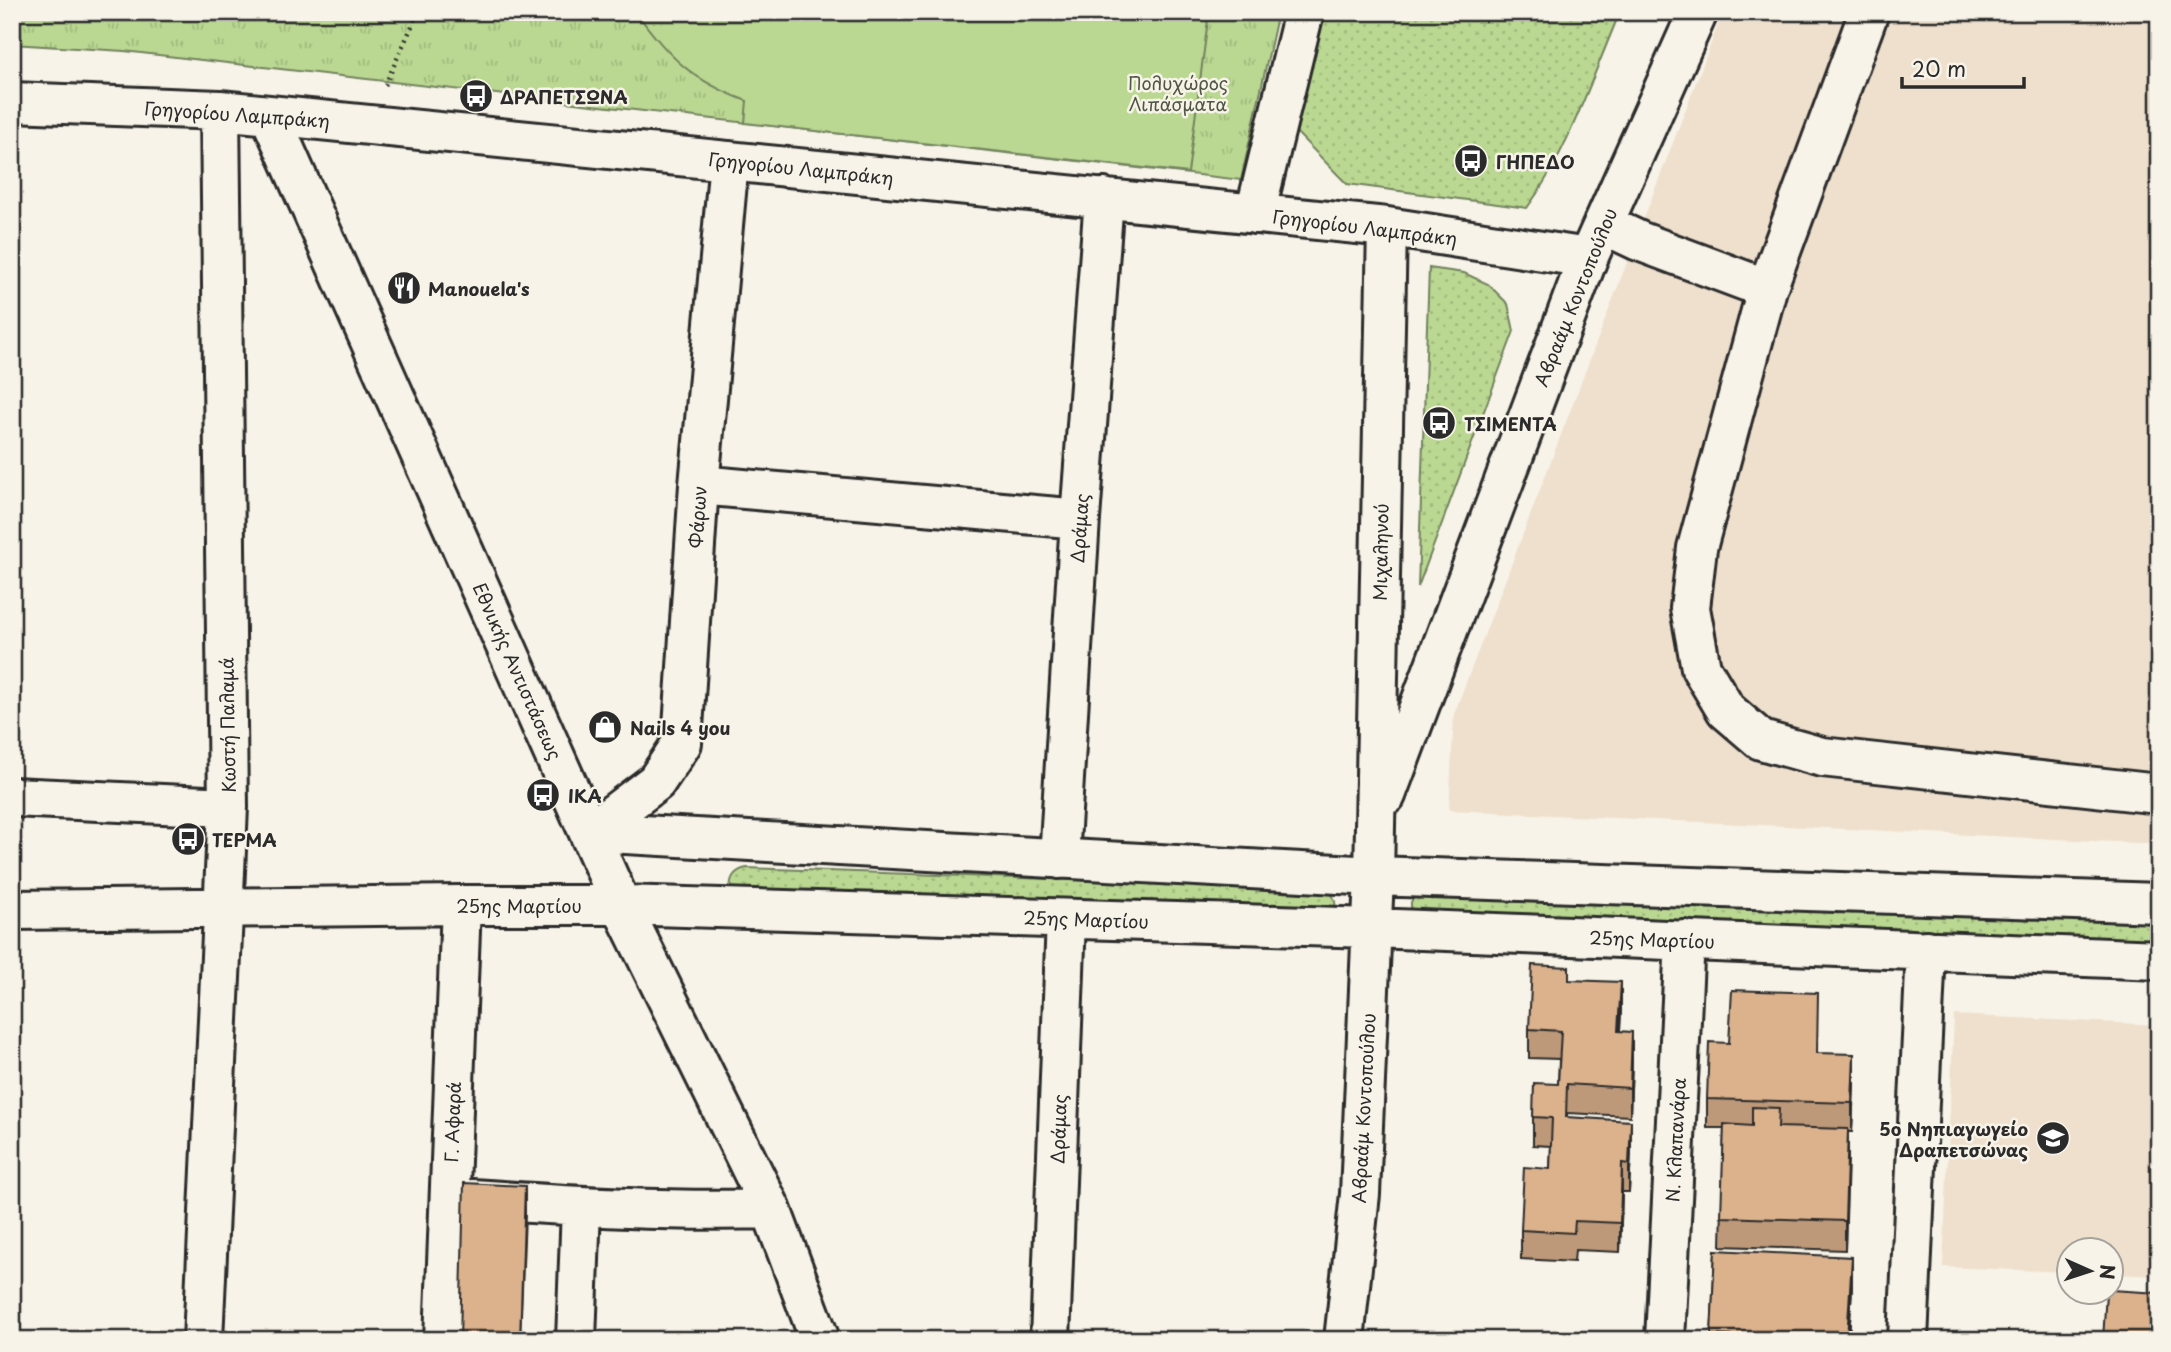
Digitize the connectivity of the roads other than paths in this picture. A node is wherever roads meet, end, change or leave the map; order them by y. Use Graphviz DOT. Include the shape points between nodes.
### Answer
graph roads {
  1 [pos="1304,12"];
  2 [pos="1698,12"];
  3 [pos="1869,12"];
  4 [pos="12,102"];
  5 [pos="220,110"];
  6 [pos="270,116"];
  7 [pos="729,161"];
  8 [pos="1104,198"];
  9 [pos="1255,214"];
  10 [pos="1603,224"];
  11 [pos="1387,227"];
  12 [pos="1588,258"];
  13 [pos="1767,289"];
  14 [pos="698,485"];
  15 [pos="1080,519"];
  16 [pos="2159,794"];
  17 [pos="12,797"];
  18 [pos="228,807"];
  19 [pos="1375,824"];
  20 [pos="590,832"];
  21 [pos="1059,859"];
  22 [pos="1374,876"];
  23 [pos="2159,903"];
  24 [pos="461,905"];
  25 [pos="621,905"];
  26 [pos="223,907"];
  27 [pos="12,910"];
  28 [pos="1066,919"];
  29 [pos="1372,928"];
  30 [pos="1685,940"];
  31 [pos="1926,950"];
  32 [pos="2159,960"];
  33 [pos="449,1198"];
  34 [pos="581,1207"];
  35 [pos="771,1209"];
  36 [pos="203,1340"];
  37 [pos="443,1340"];
  38 [pos="576,1340"];
  39 [pos="820,1340"];
  40 [pos="1050,1340"];
  41 [pos="1344,1340"];
  42 [pos="1665,1340"];
  43 [pos="1908,1340"];
  1 -- 9 [label="street"];
  2 -- 10 [label="street, Αβραάμ Κοντοπούλου"];
  3 -- 13 [label="street"];
  4 -- 5 [label="street, Γρηγορίου Λαμπράκη"];
  5 -- 6 [label="street, Γρηγορίου Λαμπράκη"];
  5 -- 18 [label="street, Κωστή Παλαμά"];
  6 -- 7 [label="street, Γρηγορίου Λαμπράκη"];
  6 -- 20 [label="street, Εθνικής Αντιστάσεως"];
  7 -- 8 [label="street, Γρηγορίου Λαμπράκη"];
  7 -- 14 [label="street, Φάρων"];
  8 -- 9 [label="street, Γρηγορίου Λαμπράκη"];
  8 -- 15 [label="street, Δράμας"];
  9 -- 11 [label="street, Γρηγορίου Λαμπράκη"];
  10 -- 12 [label="street, Αβραάμ Κοντοπούλου"];
  10 -- 13 [label="street"];
  11 -- 12 [label="street, Γρηγορίου Λαμπράκη"];
  11 -- 19 [label="street, Μιχαληνού"];
  12 -- 19 [label="street, Αβραάμ Κοντοπούλου"];
  13 -- 16 [label="street" via="1698,548 1690,608 1701,668 1726,710 1761,740 1822,757"];
  14 -- 15 [label="street"];
  14 -- 20 [label="street, Φάρων" via="682,743 656,782"];
  15 -- 21 [label="street, Δράμας"];
  17 -- 18 [label="street"];
  18 -- 26 [label="street, Κωστή Παλαμά"];
  19 -- 22 [label="street, Μιχαληνού"];
  20 -- 21 [label="street"];
  20 -- 25 [label="street, Εθνικής Αντιστάσεως"];
  21 -- 22 [label="street"];
  22 -- 23 [label="street"];
  22 -- 29 [label="street, Αβραάμ Κοντοπούλου"];
  24 -- 25 [label="street, 25ης Μαρτίου"];
  24 -- 26 [label="street, 25ης Μαρτίου"];
  24 -- 33 [label="street, Γ. Αφαρά"];
  25 -- 28 [label="street, 25ης Μαρτίου"];
  25 -- 35 [label="street, Εθνικής Αντιστάσεως"];
  26 -- 27 [label="street, 25ης Μαρτίου"];
  26 -- 36 [label="street, Κωστή Παλαμά"];
  28 -- 29 [label="street, 25ης Μαρτίου"];
  28 -- 40 [label="street, Δράμας"];
  29 -- 30 [label="street, 25ης Μαρτίου"];
  29 -- 41 [label="street, Αβραάμ Κοντοπούλου" via="1360,1194"];
  30 -- 31 [label="street, 25ης Μαρτίου"];
  30 -- 42 [label="street, Ν. Κλαπανάρα"];
  31 -- 32 [label="street, 25ης Μαρτίου"];
  31 -- 43 [label="street"];
  33 -- 34 [label="street"];
  33 -- 37 [label="street, Γ. Αφαρά"];
  34 -- 35 [label="street"];
  34 -- 38 [label="street"];
  35 -- 39 [label="street, Εθνικής Αντιστάσεως"];
}
